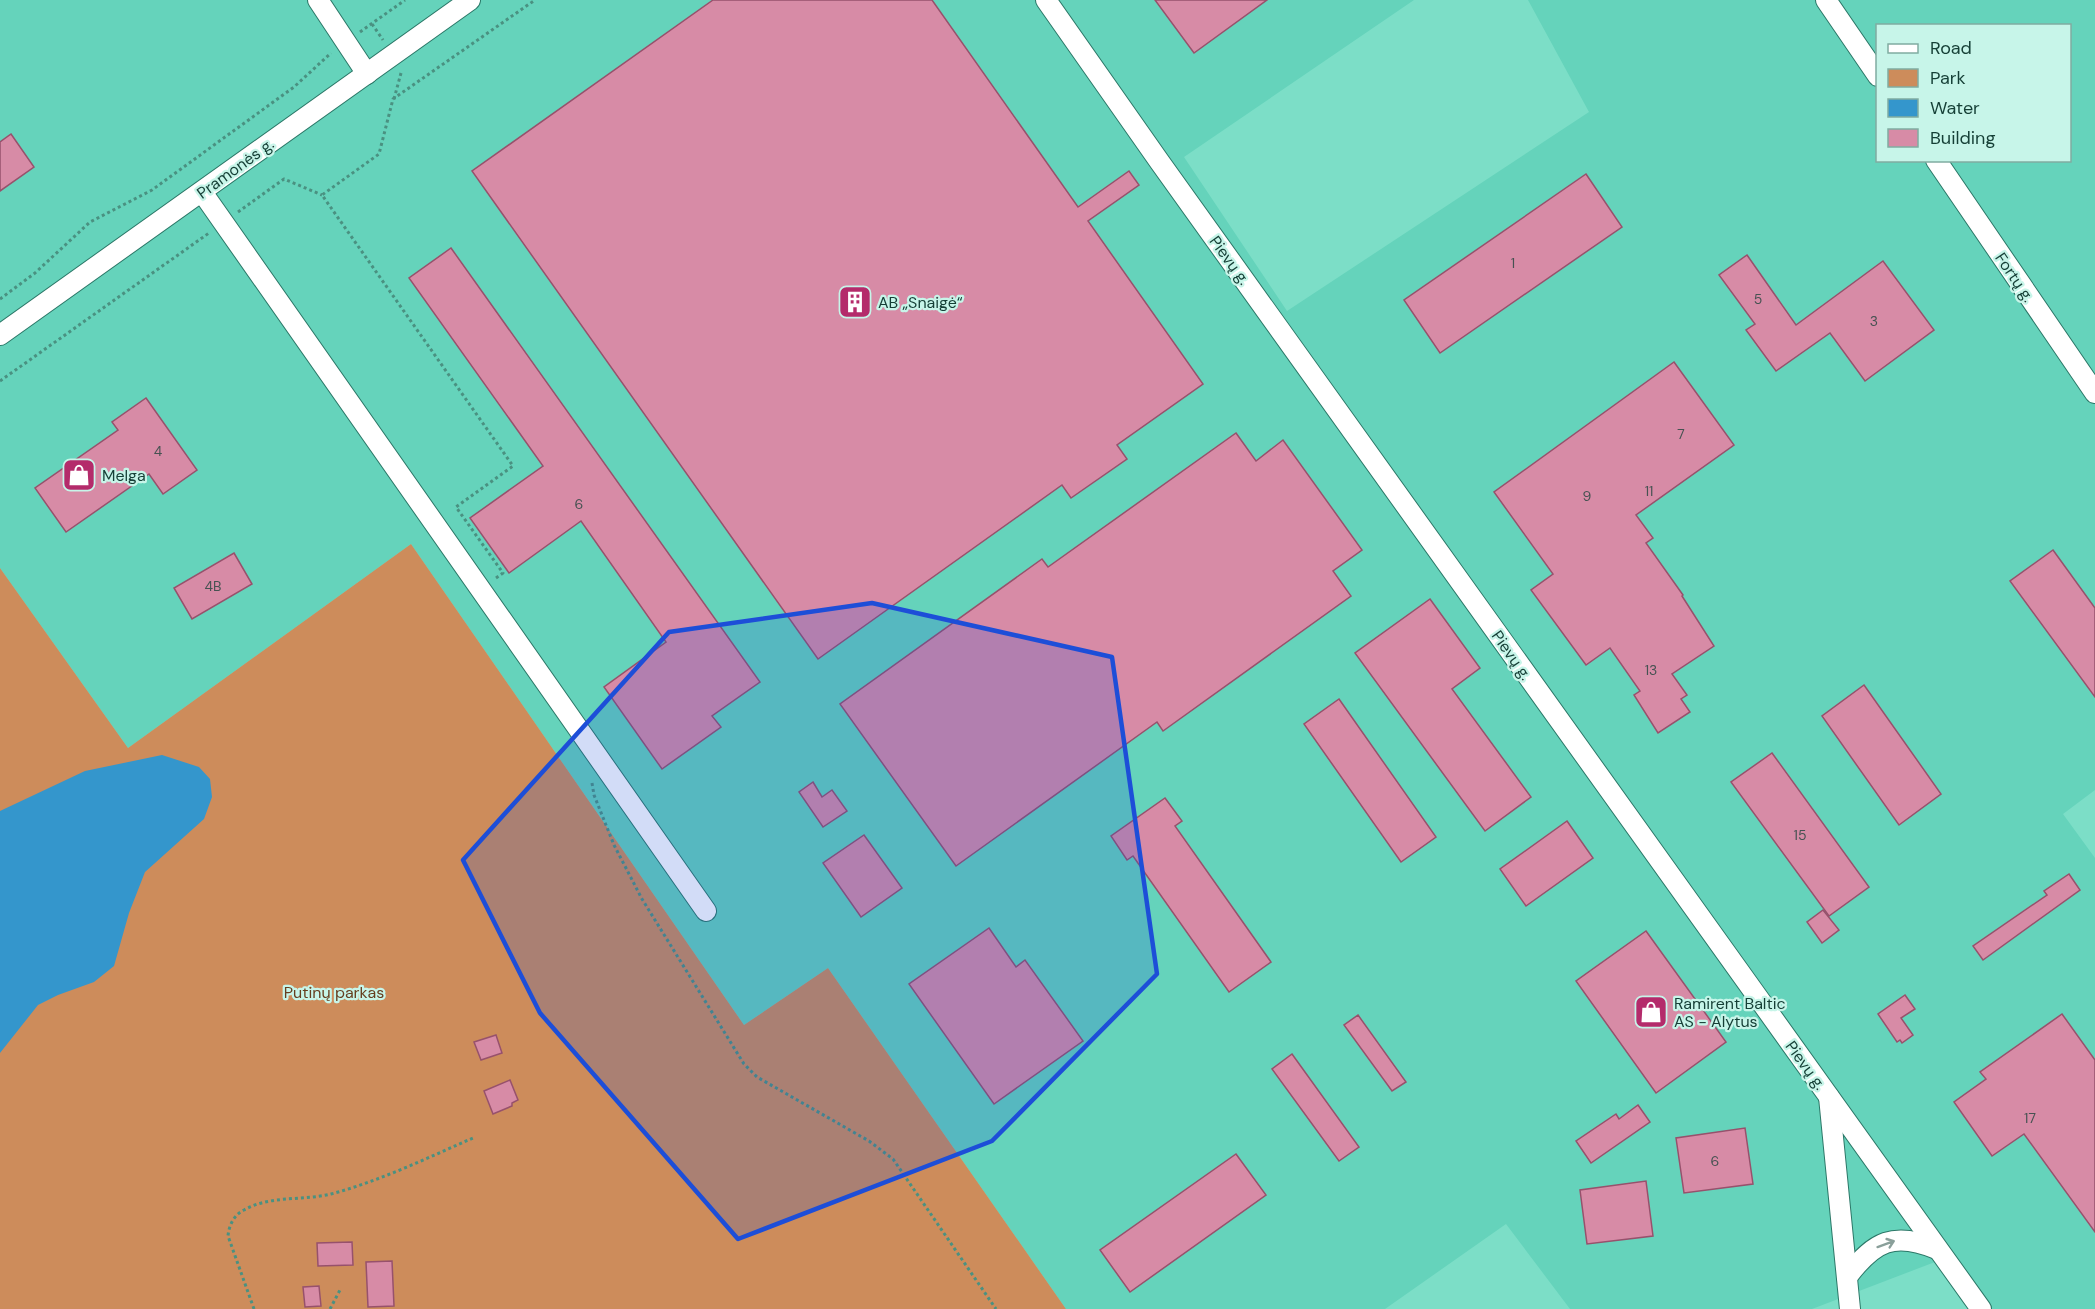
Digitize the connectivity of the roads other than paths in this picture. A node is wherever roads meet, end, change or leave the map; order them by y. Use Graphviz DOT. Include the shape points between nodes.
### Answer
graph roads {
  1 [pos="318,0"];
  2 [pos="470,0"];
  3 [pos="1046,0"];
  4 [pos="1826,0"];
  5 [pos="1876,73"];
  6 [pos="367,74"];
  7 [pos="1937,162"];
  8 [pos="202,192"];
  9 [pos="0,335"];
  10 [pos="2095,393"];
  11 [pos="706,911"];
  12 [pos="1829,1096"];
  13 [pos="1937,1249"];
  14 [pos="1846,1277"];
  15 [pos="1850,1309"];
  16 [pos="1981,1309"];
  1 -- 6 [label="street"];
  2 -- 6 [label="street, Pramonės g."];
  3 -- 12 [label="street, Pievų g."];
  4 -- 5 [label="street"];
  6 -- 8 [label="street, Pramonės g."];
  7 -- 10 [label="street, Fortų g."];
  8 -- 9 [label="street, Pramonės g."];
  8 -- 11 [label="street"];
  12 -- 13 [label="street, Pievų g."];
  12 -- 14 [label="street"];
  14 -- 13 [label="street, one-way" via="1865,1255 1885,1243 1910,1239"];
  13 -- 16 [label="street, Pievų g."];
  14 -- 15 [label="street"];
}
